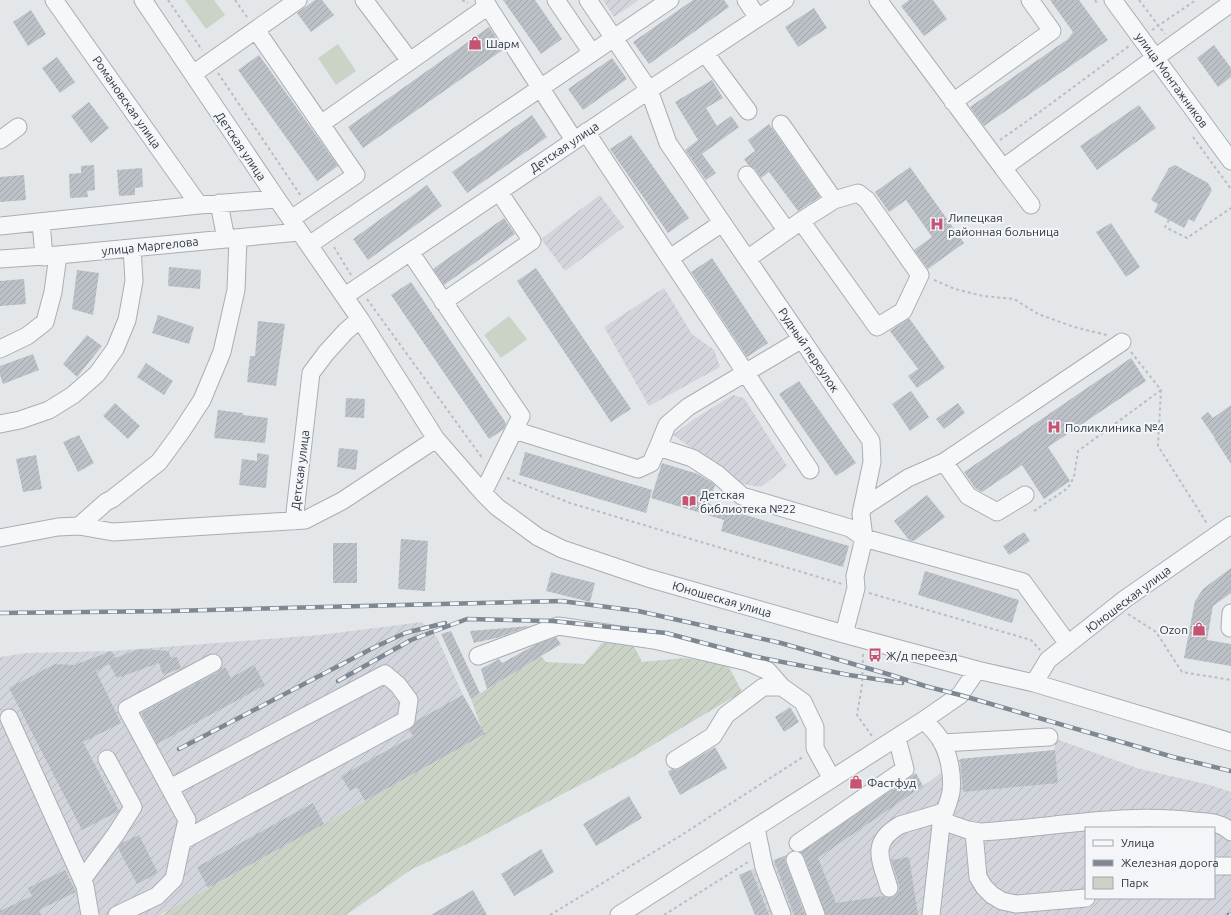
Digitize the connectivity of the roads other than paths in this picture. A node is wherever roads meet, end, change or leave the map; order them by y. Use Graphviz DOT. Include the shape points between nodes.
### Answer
graph roads {
  1 [pos="54,0"];
  2 [pos="143,0"];
  3 [pos="298,0"];
  4 [pos="364,0"];
  5 [pos="556,0"];
  6 [pos="588,0"];
  7 [pos="670,0"];
  8 [pos="746,0"];
  9 [pos="785,0"];
  10 [pos="878,0"];
  11 [pos="1030,0"];
  12 [pos="1113,0"];
  13 [pos="486,3"];
  14 [pos="1231,3"];
  15 [pos="758,18"];
  16 [pos="256,30"];
  17 [pos="614,38"];
  18 [pos="592,53"];
  19 [pos="705,53"];
  20 [pos="1156,57"];
  21 [pos="410,61"];
  22 [pos="193,74"];
  23 [pos="540,88"];
  24 [pos="649,90"];
  25 [pos="953,102"];
  26 [pos="748,111"];
  27 [pos="321,124"];
  28 [pos="781,124"];
  29 [pos="18,127"];
  30 [pos="580,136"];
  31 [pos="0,140"];
  32 [pos="1231,161"];
  33 [pos="1004,168"];
  34 [pos="747,175"];
  35 [pos="499,192"];
  36 [pos="277,199"];
  37 [pos="834,200"];
  38 [pos="219,203"];
  39 [pos="199,205"];
  40 [pos="1031,205"];
  41 [pos="801,221"];
  42 [pos="41,222"];
  43 [pos="722,223"];
  44 [pos="0,226"];
  45 [pos="787,230"];
  46 [pos="300,232"];
  47 [pos="232,238"];
  48 [pos="132,248"];
  49 [pos="410,252"];
  50 [pos="51,256"];
  51 [pos="670,258"];
  52 [pos="0,259"];
  53 [pos="747,259"];
  54 [pos="352,292"];
  55 [pos="443,302"];
  56 [pos="360,319"];
  57 [pos="802,339"];
  58 [pos="1122,342"];
  59 [pos="0,349"];
  60 [pos="746,372"];
  61 [pos="0,424"];
  62 [pos="514,430"];
  63 [pos="436,439"];
  64 [pos="658,447"];
  65 [pos="944,462"];
  66 [pos="810,470"];
  67 [pos="483,493"];
  68 [pos="1024,495"];
  69 [pos="862,508"];
  70 [pos="294,521"];
  71 [pos="1231,525"];
  72 [pos="80,526"];
  73 [pos="0,538"];
  74 [pos="864,538"];
  75 [pos="1231,613"];
  76 [pos="1231,628"];
  77 [pos="844,634"];
  78 [pos="1068,644"];
  79 [pos="478,656"];
  80 [pos="213,663"];
  81 [pos="977,670"];
  82 [pos="1034,683"];
  83 [pos="782,687"];
  84 [pos="8,718"];
  85 [pos="924,720"];
  86 [pos="1049,737"];
  87 [pos="897,738"];
  88 [pos="1231,742"];
  89 [pos="942,743"];
  90 [pos="107,759"];
  91 [pos="675,760"];
  92 [pos="832,779"];
  93 [pos="170,788"];
  94 [pos="943,816"];
  95 [pos="756,828"];
  96 [pos="974,832"];
  97 [pos="1231,832"];
  98 [pos="182,841"];
  99 [pos="798,843"];
  100 [pos="795,860"];
  101 [pos="1215,866"];
  102 [pos="1231,866"];
  103 [pos="82,880"];
  104 [pos="889,888"];
  105 [pos="1085,898"];
  106 [pos="90,915"];
  107 [pos="117,915"];
  108 [pos="619,915"];
  109 [pos="782,915"];
  110 [pos="816,915"];
  111 [pos="931,915"];
  1 -- 39 [label="street, Романовская улица"];
  2 -- 22 [label="street"];
  3 -- 16 [label="street"];
  4 -- 21 [label="street"];
  5 -- 18 [label="street"];
  6 -- 17 [label="street, Рудный переулок"];
  7 -- 17 [label="street"];
  8 -- 15 [label="street"];
  9 -- 15 [label="street, Детская улица"];
  10 -- 25 [label="street"];
  11 -- 25 [label="street" via="1052,31"];
  12 -- 20 [label="street, улица Монтажников"];
  13 -- 21 [label="street"];
  13 -- 23 [label="street"];
  14 -- 20 [label="street"];
  15 -- 19 [label="street, Детская улица"];
  16 -- 22 [label="street"];
  16 -- 27 [label="street"];
  17 -- 18 [label="street"];
  17 -- 24 [label="street, Рудный переулок"];
  18 -- 23 [label="street"];
  19 -- 24 [label="street, Детская улица"];
  19 -- 26 [label="street"];
  20 -- 32 [label="street, улица Монтажников"];
  20 -- 33 [label="street"];
  21 -- 27 [label="street"];
  22 -- 36 [label="street, Детская улица"];
  23 -- 30 [label="street"];
  23 -- 46 [label="street" via="325,233"];
  24 -- 30 [label="street, Детская улица"];
  24 -- 43 [label="street, Рудный переулок" via="668,143"];
  25 -- 33 [label="street"];
  27 -- 46 [label="street" via="356,175 309,207"];
  28 -- 37 [label="street"];
  29 -- 31 [label="street"];
  30 -- 35 [label="street, Детская улица"];
  30 -- 51 [label="street"];
  33 -- 40 [label="street"];
  34 -- 45 [label="street"];
  35 -- 49 [label="street, Детская улица"];
  35 -- 55 [label="street" via="532,242"];
  36 -- 38 [label="street"];
  36 -- 46 [label="street, Детская улица"];
  37 -- 41 [label="street"];
  37 -- 41 [label="street" via="858,193 867,200 920,275 903,311 877,327"];
  38 -- 39 [label="street"];
  38 -- 47 [label="street"];
  39 -- 42 [label="street"];
  41 -- 45 [label="street"];
  42 -- 44 [label="street"];
  42 -- 50 [label="street"];
  43 -- 51 [label="street"];
  43 -- 53 [label="street, Рудный переулок"];
  45 -- 53 [label="street"];
  46 -- 47 [label="street, улица Маргелова"];
  46 -- 54 [label="street, Детская улица"];
  47 -- 48 [label="street, улица Маргелова"];
  47 -- 72 [label="street" via="236,290 224,347 202,400 159,462 106,502"];
  48 -- 50 [label="street, улица Маргелова"];
  48 -- 61 [label="street" via="134,281 126,320 115,349 97,374 74,395 49,410"];
  49 -- 54 [label="street, Детская улица"];
  49 -- 55 [label="street"];
  50 -- 52 [label="street, улица Маргелова"];
  50 -- 59 [label="street" via="53,292 45,322 27,336"];
  51 -- 60 [label="street"];
  53 -- 57 [label="street, Рудный переулок"];
  54 -- 56 [label="street, Детская улица"];
  55 -- 62 [label="street" via="521,416"];
  56 -- 63 [label="street, Детская улица"];
  56 -- 70 [label="street, Детская улица" via="326,353 311,373"];
  57 -- 60 [label="street"];
  57 -- 69 [label="street, Рудный переулок" via="871,441 872,462"];
  58 -- 65 [label="street"];
  60 -- 64 [label="street" via="688,407 667,426"];
  60 -- 66 [label="street"];
  62 -- 64 [label="street" via="638,469 651,463"];
  62 -- 67 [label="street"];
  63 -- 67 [label="street, Детская улица"];
  63 -- 70 [label="street" via="342,501 305,520"];
  64 -- 74 [label="street" via="692,458 717,474 742,496 850,528"];
  65 -- 68 [label="street" via="968,496 997,512"];
  65 -- 69 [label="street" via="908,478"];
  67 -- 77 [label="street, Юношеская улица" via="516,522 562,549 648,578"];
  69 -- 74 [label="street, Рудный переулок"];
  70 -- 72 [label="street" via="113,532"];
  71 -- 78 [label="street, Юношеская улица" via="1116,606"];
  72 -- 73 [label="street" via="58,527"];
  74 -- 77 [label="street, Рудный переулок" via="855,576 856,588"];
  74 -- 78 [label="street" via="1023,582"];
  75 -- 76 [label="street"];
  77 -- 81 [label="street, Юношеская улица"];
  78 -- 82 [label="street, Юношеская улица" via="1048,660"];
  79 -- 83 [label="street" via="558,626 654,640 748,662 768,671"];
  80 -- 93 [label="street" via="127,709"];
  81 -- 82 [label="street, Юношеская улица"];
  81 -- 85 [label="street" via="960,695"];
  82 -- 88 [label="street, Юношеская улица"];
  83 -- 91 [label="street" via="763,688 726,714 713,736"];
  83 -- 92 [label="street" via="803,702 815,727 815,748"];
  84 -- 103 [label="street"];
  85 -- 87 [label="street"];
  85 -- 89 [label="street"];
  86 -- 89 [label="street"];
  87 -- 92 [label="street"];
  87 -- 99 [label="street" via="905,769"];
  89 -- 94 [label="street" via="952,784"];
  90 -- 103 [label="street" via="133,807"];
  92 -- 95 [label="street"];
  93 -- 98 [label="street" via="187,820"];
  93 -- 98 [label="street" via="385,674 398,685 409,700 406,720"];
  94 -- 96 [label="street"];
  94 -- 104 [label="street" via="900,825 884,837 880,854"];
  94 -- 111 [label="street"];
  95 -- 108 [label="street"];
  95 -- 109 [label="street" via="764,867"];
  96 -- 97 [label="street" via="1145,818 1217,824"];
  96 -- 105 [label="street" via="978,877 984,887 1002,901 1016,904"];
  98 -- 107 [label="street" via="174,879 157,896"];
  100 -- 110 [label="street"];
  101 -- 102 [label="street"];
  103 -- 106 [label="street"];
}
